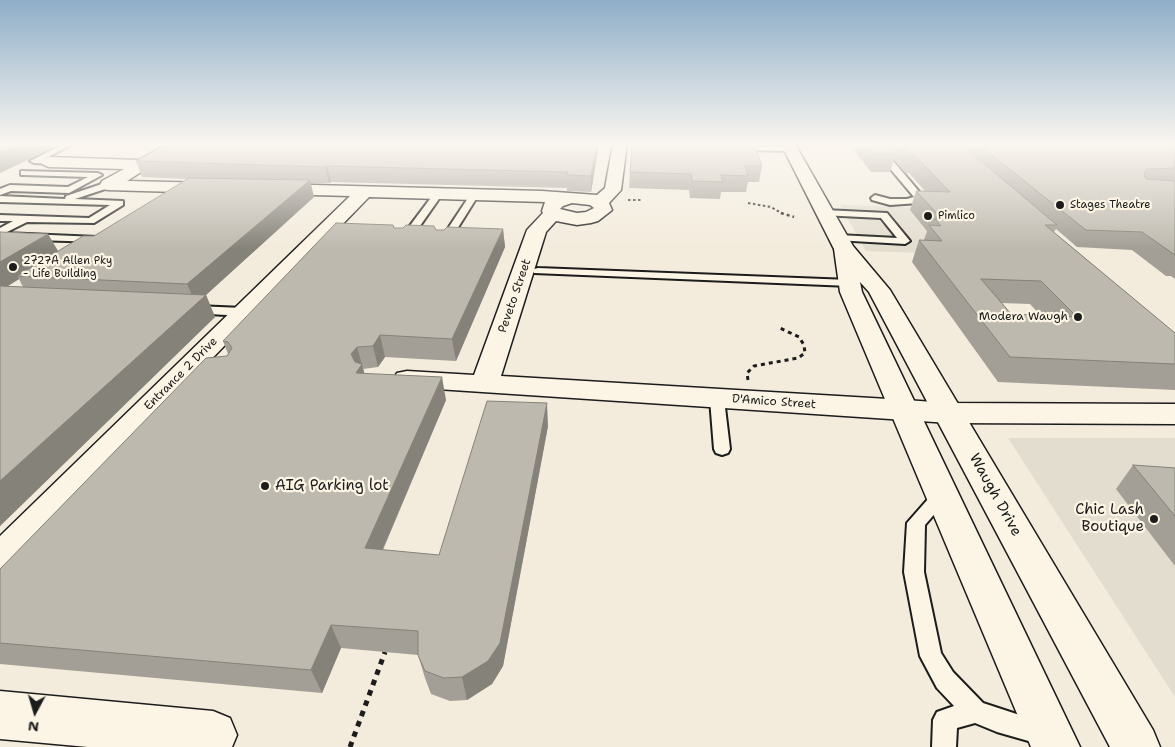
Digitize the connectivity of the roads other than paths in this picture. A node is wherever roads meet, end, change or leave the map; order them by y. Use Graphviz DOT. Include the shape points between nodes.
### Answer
graph roads {
  1 [pos="92,179"];
  2 [pos="118,179"];
  3 [pos="615,179"];
  4 [pos="806,179"];
  5 [pos="903,179"];
  6 [pos="614,184"];
  7 [pos="108,185"];
  8 [pos="180,187"];
  9 [pos="229,188"];
  10 [pos="258,189"];
  11 [pos="365,191"];
  12 [pos="0,192"];
  13 [pos="439,193"];
  14 [pos="475,194"];
  15 [pos="875,198"];
  16 [pos="0,199"];
  17 [pos="60,202"];
  18 [pos="154,204"];
  19 [pos="564,207"];
  20 [pos="824,213"];
  21 [pos="0,218"];
  22 [pos="25,219"];
  23 [pos="0,234"];
  24 [pos="108,235"];
  25 [pos="402,243"];
  26 [pos="841,244"];
  27 [pos="442,245"];
  28 [pos="68,260"];
  29 [pos="538,271"];
  30 [pos="850,284"];
  31 [pos="186,310"];
  32 [pos="243,312"];
  33 [pos="186,369"];
  34 [pos="218,370"];
  35 [pos="382,378"];
  36 [pos="494,385"];
  37 [pos="717,399"];
  38 [pos="905,410"];
  39 [pos="949,413"];
  40 [pos="1175,414"];
  41 [pos="722,449"];
  42 [pos="942,495"];
  43 [pos="0,561"];
  44 [pos="975,711"];
  45 [pos="0,715"];
  46 [pos="1053,741"];
  47 [pos="207,747"];
  48 [pos="944,747"];
  49 [pos="1136,747"];
  1 -- 12 [label="lane" via="69,190 10,188"];
  2 -- 7 [label="street"];
  3 -- 6 [label="street"];
  4 -- 20 [label="street, Waugh Drive"];
  5 -- 15 [label="lane" via="919,197 916,200 890,202"];
  6 -- 19 [label="street, Peveto Street"];
  6 -- 19 [label="street" via="613,190 599,203 603,210 596,215 584,218"];
  7 -- 8 [label="street"];
  7 -- 17 [label="lane"];
  8 -- 9 [label="street"];
  8 -- 18 [label="street"];
  10 -- 11 [label="street"];
  11 -- 13 [label="street"];
  11 -- 32 [label="street, Entrance 2 Drive"];
  13 -- 14 [label="street"];
  13 -- 25 [label="lane"];
  14 -- 19 [label="street" via="521,196"];
  14 -- 27 [label="lane"];
  16 -- 17 [label="lane"];
  17 -- 22 [label="lane" via="120,203 91,221"];
  19 -- 29 [label="street, Peveto Street" via="560,223 550,231"];
  19 -- 36 [label="street, Peveto Street" via="537,230"];
  20 -- 26 [label="street, Waugh Drive"];
  20 -- 26 [label="lane" via="884,215 905,241"];
  21 -- 22 [label="lane"];
  22 -- 23 [label="lane"];
  23 -- 24 [label="lane"];
  24 -- 28 [label="street"];
  26 -- 30 [label="street, Waugh Drive"];
  26 -- 39 [label="street, Waugh Drive" via="879,290"];
  29 -- 30 [label="lane"];
  29 -- 36 [label="street, Peveto Street"];
  30 -- 38 [label="street, Waugh Drive"];
  31 -- 32 [label="lane"];
  32 -- 33 [label="street, Entrance 2 Drive"];
  33 -- 34 [label="street"];
  33 -- 43 [label="street, Entrance 2 Drive"];
  35 -- 36 [label="street, D'Amico Street"];
  36 -- 37 [label="street, D'Amico Street"];
  37 -- 38 [label="street, D'Amico Street"];
  37 -- 41 [label="lane"];
  38 -- 39 [label="street, D'Amico Street"];
  38 -- 42 [label="street, Waugh Drive"];
  39 -- 40 [label="street, D'Amico Street"];
  39 -- 49 [label="street, Waugh Drive"];
  42 -- 44 [label="lane" via="916,523 914,572 930,656 945,680"];
  42 -- 46 [label="street, Waugh Drive"];
  44 -- 46 [label="lane"];
  44 -- 48 [label="lane" via="945,720"];
  45 -- 47 [label="street" via="213,735"];
}
